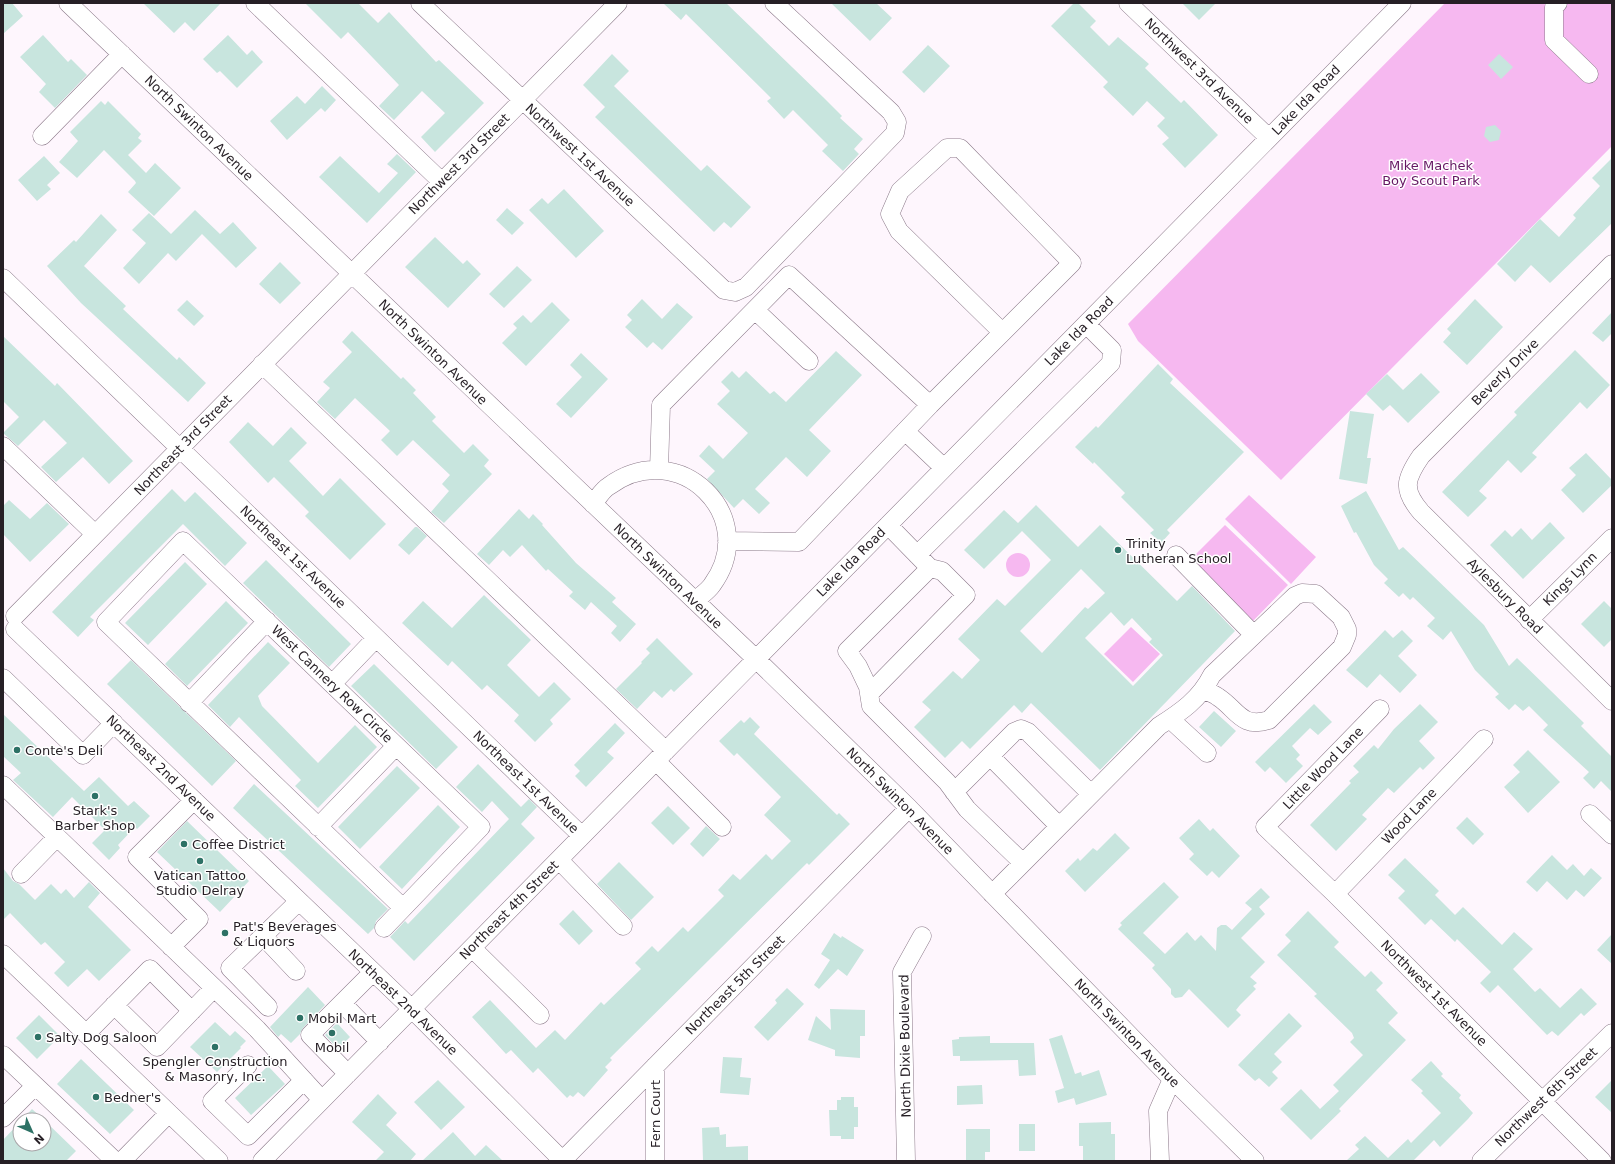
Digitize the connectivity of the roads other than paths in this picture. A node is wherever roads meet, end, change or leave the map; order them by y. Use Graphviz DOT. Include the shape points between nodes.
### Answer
graph roads {
  1 [pos="68,3"];
  2 [pos="255,3"];
  3 [pos="420,3"];
  4 [pos="618,3"];
  5 [pos="774,3"];
  6 [pos="1128,3"];
  7 [pos="1402,3"];
  8 [pos="1558,3"];
  9 [pos="122,54"];
  10 [pos="1589,74"];
  11 [pos="522,101"];
  12 [pos="42,136"];
  13 [pos="1269,138"];
  14 [pos="442,182"];
  15 [pos="1612,264"];
  16 [pos="350,274"];
  17 [pos="3,278"];
  18 [pos="755,310"];
  19 [pos="1086,324"];
  20 [pos="1002,332"];
  21 [pos="809,361"];
  22 [pos="262,364"];
  23 [pos="930,404"];
  24 [pos="905,431"];
  25 [pos="3,446"];
  26 [pos="179,448"];
  27 [pos="944,468"];
  28 [pos="659,470"];
  29 [pos="1407,486"];
  30 [pos="593,504"];
  31 [pos="888,525"];
  32 [pos="95,534"];
  33 [pos="1612,538"];
  34 [pos="727,541"];
  35 [pos="1176,555"];
  36 [pos="923,562"];
  37 [pos="695,602"];
  38 [pos="1529,620"];
  39 [pos="267,621"];
  40 [pos="9,622"];
  41 [pos="1254,634"];
  42 [pos="376,638"];
  43 [pos="756,659"];
  44 [pos="3,678"];
  45 [pos="332,684"];
  46 [pos="1204,690"];
  47 [pos="869,694"];
  48 [pos="1612,701"];
  49 [pos="189,702"];
  50 [pos="1380,709"];
  51 [pos="1170,719"];
  52 [pos="114,723"];
  53 [pos="1484,739"];
  54 [pos="396,746"];
  55 [pos="1207,753"];
  56 [pos="660,756"];
  57 [pos="990,756"];
  58 [pos="3,784"];
  59 [pos="954,792"];
  60 [pos="1091,794"];
  61 [pos="194,800"];
  62 [pos="909,808"];
  63 [pos="1590,814"];
  64 [pos="318,826"];
  65 [pos="1059,826"];
  66 [pos="722,827"];
  67 [pos="1265,827"];
  68 [pos="1612,835"];
  69 [pos="582,836"];
  70 [pos="57,837"];
  71 [pos="558,860"];
  72 [pos="1023,863"];
  73 [pos="20,874"];
  74 [pos="992,894"];
  75 [pos="1335,894"];
  76 [pos="299,901"];
  77 [pos="403,908"];
  78 [pos="623,926"];
  79 [pos="384,928"];
  80 [pos="264,936"];
  81 [pos="922,936"];
  82 [pos="171,947"];
  83 [pos="472,948"];
  84 [pos="3,954"];
  85 [pos="296,971"];
  86 [pos="373,972"];
  87 [pos="214,988"];
  88 [pos="342,1003"];
  89 [pos="114,1005"];
  90 [pos="268,1007"];
  91 [pos="412,1009"];
  92 [pos="192,1011"];
  93 [pos="540,1015"];
  94 [pos="1612,1033"];
  95 [pos="86,1034"];
  96 [pos="380,1042"];
  97 [pos="3,1055"];
  98 [pos="248,1065"];
  99 [pos="655,1066"];
  100 [pos="348,1074"];
  101 [pos="1172,1079"];
  102 [pos="304,1080"];
  103 [pos="35,1086"];
  104 [pos="322,1100"];
  105 [pos="1542,1102"];
  106 [pos="169,1114"];
  107 [pos="3,1118"];
  108 [pos="208,1157"];
  109 [pos="106,1158"];
  110 [pos="122,1161"];
  111 [pos="262,1161"];
  112 [pos="563,1161"];
  113 [pos="655,1161"];
  114 [pos="906,1161"];
  115 [pos="1160,1161"];
  116 [pos="1255,1161"];
  117 [pos="1481,1161"];
  118 [pos="1602,1161"];
  1 -- 9 [label="street, North Swinton Avenue"];
  2 -- 14 [label="street"];
  3 -- 11 [label="street, Northwest 1st Avenue"];
  4 -- 11 [label="street, Northwest 3rd Street"];
  5 -- 11 [label="street, Northwest 1st Avenue" via="891,112 897,122 895,133 746,287 735,292 724,290"];
  6 -- 13 [label="street, Northwest 3rd Avenue"];
  7 -- 13 [label="street, Lake Ida Road"];
  8 -- 10 [label="street" via="1554,7 1554,40"];
  9 -- 12 [label="street"];
  9 -- 16 [label="street, North Swinton Avenue"];
  11 -- 14 [label="street, Northwest 3rd Street"];
  13 -- 19 [label="street, Lake Ida Road"];
  14 -- 16 [label="street, Northwest 3rd Street"];
  15 -- 29 [label="street, Beverly Drive" via="1422,456 1410,472"];
  16 -- 22 [label="street, Northeast 3rd Street"];
  16 -- 30 [label="street, North Swinton Avenue"];
  17 -- 26 [label="street, Northeast 1st Avenue"];
  18 -- 21 [label="street"];
  18 -- 23 [label="street" via="789,275"];
  18 -- 28 [label="street" via="661,405"];
  19 -- 27 [label="street, Lake Ida Road"];
  19 -- 36 [label="street" via="1112,350 1111,363"];
  20 -- 20 [label="street" via="1072,263 960,148 947,148 900,191 890,214 899,231"];
  20 -- 23 [label="street"];
  22 -- 26 [label="street, Northeast 3rd Street"];
  22 -- 56 [label="street"];
  23 -- 24 [label="street"];
  24 -- 27 [label="street"];
  24 -- 34 [label="street" via="799,542"];
  25 -- 32 [label="street"];
  26 -- 32 [label="street, Northeast 3rd Street"];
  26 -- 42 [label="street, Northeast 1st Avenue"];
  27 -- 31 [label="street, Lake Ida Road"];
  28 -- 30 [label="street" via="651,469 628,474 608,486"];
  28 -- 34 [label="street" via="674,472 696,481 712,497 723,518"];
  29 -- 38 [label="street, Aylesbury Road" via="1412,502 1421,512"];
  30 -- 37 [label="street, North Swinton Avenue"];
  31 -- 36 [label="street"];
  31 -- 43 [label="street, Lake Ida Road"];
  32 -- 40 [label="street, Northeast 3rd Street"];
  33 -- 38 [label="street, Kings Lynn"];
  34 -- 37 [label="street" via="723,564 712,585"];
  35 -- 41 [label="street"];
  36 -- 47 [label="street" via="847,651 858,666"];
  36 -- 47 [label="street" via="942,571 966,595"];
  37 -- 43 [label="street, North Swinton Avenue"];
  38 -- 48 [label="street, Aylesbury Road"];
  39 -- 45 [label="street, West Cannery Row Circle"];
  39 -- 49 [label="street"];
  39 -- 49 [label="street, West Cannery Row Circle" via="183,541 106,622"];
  40 -- 52 [label="street, Northeast 2nd Avenue"];
  41 -- 46 [label="street" via="1212,675"];
  41 -- 46 [label="street" via="1295,596 1309,592 1316,594 1341,617 1347,629 1342,647 1269,720 1246,720 1219,697"];
  42 -- 45 [label="street"];
  42 -- 69 [label="street, Northeast 1st Avenue"];
  43 -- 56 [label="street, Northeast 4th Street"];
  43 -- 62 [label="street, North Swinton Avenue"];
  44 -- 52 [label="street" via="83,755"];
  45 -- 54 [label="street, West Cannery Row Circle"];
  46 -- 51 [label="street" via="1184,710"];
  47 -- 59 [label="street" via="871,706"];
  49 -- 64 [label="street"];
  50 -- 67 [label="street, Little Wood Lane"];
  51 -- 55 [label="street"];
  51 -- 60 [label="street" via="1158,726"];
  52 -- 61 [label="street, Northeast 2nd Avenue"];
  53 -- 75 [label="street, Wood Lane"];
  54 -- 64 [label="street"];
  54 -- 77 [label="street, West Cannery Row Circle" via="481,827"];
  56 -- 66 [label="street"];
  56 -- 69 [label="street, Northeast 4th Street"];
  57 -- 59 [label="street"];
  57 -- 60 [label="street" via="1014,732 1025,730"];
  57 -- 65 [label="street"];
  58 -- 70 [label="street"];
  59 -- 72 [label="street" via="967,809"];
  60 -- 65 [label="street"];
  61 -- 76 [label="street, Northeast 2nd Avenue"];
  61 -- 82 [label="street" via="137,857 199,919"];
  62 -- 74 [label="street, North Swinton Avenue"];
  62 -- 99 [label="street, Northeast 5th Street"];
  63 -- 68 [label="street"];
  64 -- 77 [label="street"];
  65 -- 72 [label="street"];
  67 -- 75 [label="street, Northwest 1st Avenue"];
  69 -- 71 [label="street, Northeast 4th Street"];
  70 -- 73 [label="street"];
  70 -- 82 [label="street"];
  71 -- 78 [label="street"];
  71 -- 83 [label="street, Northeast 4th Street"];
  72 -- 74 [label="street"];
  74 -- 101 [label="street, North Swinton Avenue"];
  75 -- 105 [label="street, Northwest 1st Avenue"];
  76 -- 80 [label="street"];
  76 -- 86 [label="street, Northeast 2nd Avenue"];
  77 -- 79 [label="street"];
  80 -- 85 [label="street"];
  80 -- 90 [label="street" via="230,968"];
  81 -- 114 [label="street, North Dixie Boulevard" via="902,972"];
  82 -- 87 [label="street"];
  83 -- 91 [label="street, Northeast 4th Street"];
  83 -- 93 [label="street"];
  84 -- 95 [label="street"];
  86 -- 88 [label="street"];
  86 -- 91 [label="street, Northeast 2nd Avenue"];
  87 -- 92 [label="street"];
  87 -- 102 [label="street"];
  88 -- 96 [label="street"];
  88 -- 100 [label="street" via="310,1035"];
  89 -- 92 [label="street" via="150,969"];
  89 -- 92 [label="street" via="157,1047"];
  89 -- 95 [label="street"];
  91 -- 96 [label="street, Northeast 4th Street"];
  91 -- 112 [label="street, Northeast 2nd Avenue"];
  94 -- 105 [label="street, Northwest 6th Street"];
  95 -- 106 [label="street"];
  96 -- 100 [label="street, Northeast 4th Street"];
  97 -- 103 [label="street"];
  98 -- 102 [label="street" via="212,1101 248,1136"];
  99 -- 112 [label="street, Northeast 5th Street"];
  99 -- 113 [label="street, Fern Court"];
  100 -- 104 [label="street, Northeast 4th Street"];
  101 -- 115 [label="street" via="1158,1112"];
  101 -- 116 [label="street, North Swinton Avenue"];
  102 -- 104 [label="street"];
  103 -- 107 [label="street"];
  103 -- 109 [label="street"];
  104 -- 111 [label="street, Northeast 4th Street"];
  105 -- 117 [label="street, Northwest 6th Street"];
  105 -- 118 [label="street, Northwest 1st Avenue"];
  106 -- 108 [label="street"];
  106 -- 110 [label="street"];
}
